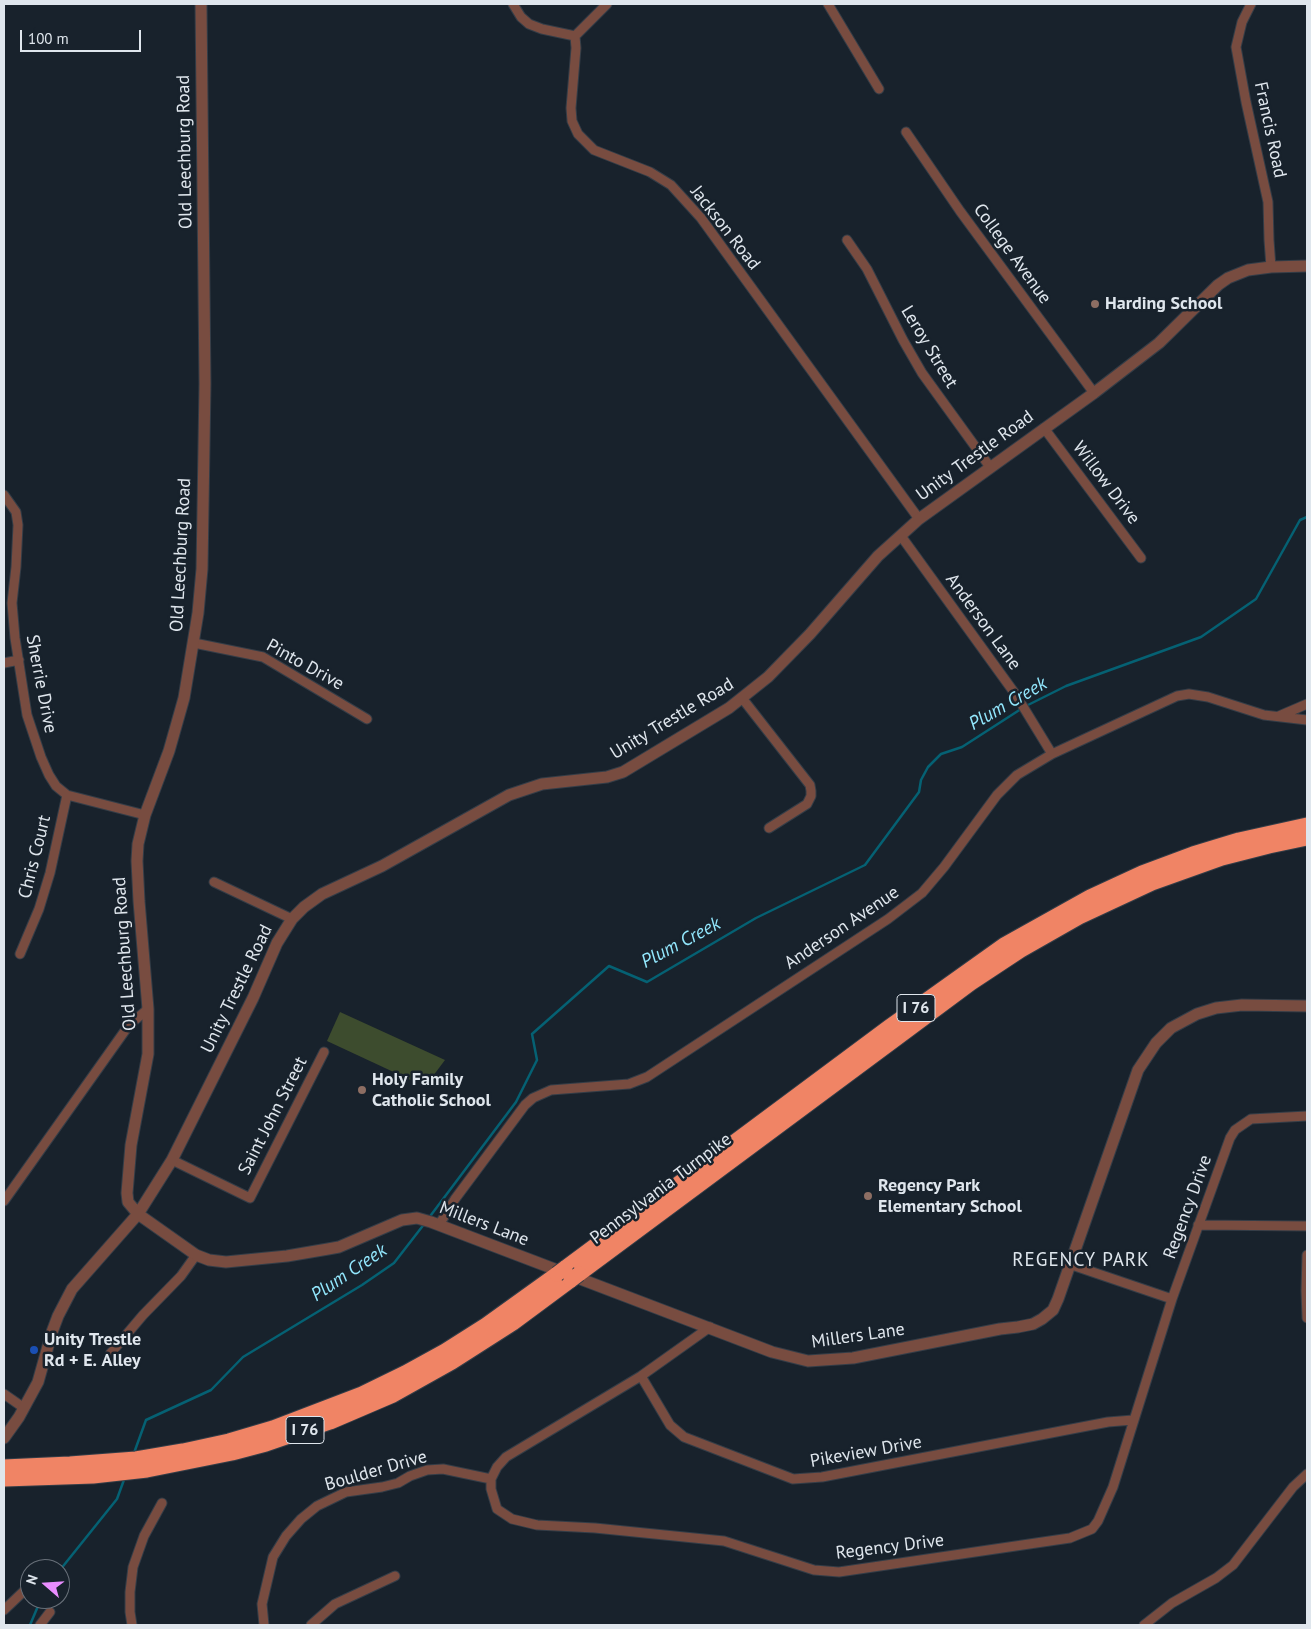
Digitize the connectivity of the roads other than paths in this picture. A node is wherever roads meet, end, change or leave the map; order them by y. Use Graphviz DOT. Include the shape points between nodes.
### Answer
graph roads {
  1 [pos="201,4"];
  2 [pos="513,4"];
  3 [pos="607,4"];
  4 [pos="828,4"];
  5 [pos="1251,4"];
  6 [pos="575,36"];
  7 [pos="878,89"];
  8 [pos="906,132"];
  9 [pos="847,240"];
  10 [pos="1307,266"];
  11 [pos="1272,267"];
  12 [pos="1094,393"];
  13 [pos="1044,428"];
  14 [pos="990,467"];
  15 [pos="4,495"];
  16 [pos="918,519"];
  17 [pos="901,536"];
  18 [pos="1141,558"];
  19 [pos="194,644"];
  20 [pos="19,660"];
  21 [pos="4,663"];
  22 [pos="742,698"];
  23 [pos="1307,704"];
  24 [pos="1278,716"];
  25 [pos="367,719"];
  26 [pos="1307,720"];
  27 [pos="1052,754"];
  28 [pos="67,795"];
  29 [pos="144,815"];
  30 [pos="1307,825"];
  31 [pos="769,828"];
  32 [pos="1307,838"];
  33 [pos="214,882"];
  34 [pos="292,920"];
  35 [pos="20,954"];
  36 [pos="1307,1006"];
  37 [pos="148,1009"];
  38 [pos="324,1052"];
  39 [pos="1307,1116"];
  40 [pos="172,1160"];
  41 [pos="7,1189"];
  42 [pos="4,1201"];
  43 [pos="138,1214"];
  44 [pos="430,1222"];
  45 [pos="1198,1225"];
  46 [pos="1307,1226"];
  47 [pos="196,1255"];
  48 [pos="1307,1255"];
  49 [pos="1069,1264"];
  50 [pos="568,1274"];
  51 [pos="1172,1299"];
  52 [pos="1307,1318"];
  53 [pos="710,1327"];
  54 [pos="110,1354"];
  55 [pos="641,1376"];
  56 [pos="4,1394"];
  57 [pos="24,1408"];
  58 [pos="1133,1420"];
  59 [pos="4,1438"];
  60 [pos="4,1467"];
  61 [pos="1307,1474"];
  62 [pos="4,1479"];
  63 [pos="491,1479"];
  64 [pos="162,1503"];
  65 [pos="395,1576"];
  66 [pos="20,1595"];
  67 [pos="4,1610"];
  68 [pos="50,1612"];
  69 [pos="40,1625"];
  70 [pos="132,1625"];
  71 [pos="264,1625"];
  72 [pos="310,1625"];
  73 [pos="1144,1625"];
  1 -- 19 [label="street, Old Leechburg Road" via="205,384 202,569"];
  2 -- 6 [label="street" via="529,24"];
  3 -- 6 [label="street"];
  4 -- 7 [label="street"];
  5 -- 11 [label="street, Francis Road" via="1242,22 1236,47 1268,202"];
  6 -- 16 [label="street, Jackson Road" via="571,108 578,134 594,150 650,172 671,185 701,218"];
  8 -- 12 [label="street, College Avenue"];
  9 -- 14 [label="street, Leroy Street" via="867,269 922,373"];
  10 -- 11 [label="street, Unity Trestle Road"];
  11 -- 12 [label="street, Unity Trestle Road" via="1248,270 1223,281 1159,343"];
  12 -- 13 [label="street, Unity Trestle Road"];
  13 -- 14 [label="street, Unity Trestle Road"];
  13 -- 18 [label="street, Willow Drive"];
  14 -- 16 [label="street, Unity Trestle Road"];
  15 -- 20 [label="street, Sherrie Drive" via="16,512 18,525 12,603"];
  16 -- 17 [label="street, Unity Trestle Road"];
  17 -- 22 [label="street, Unity Trestle Road" via="878,556 789,656"];
  17 -- 27 [label="street, Anderson Lane" via="1016,695"];
  19 -- 25 [label="street, Pinto Drive" via="263,658"];
  19 -- 29 [label="street, Old Leechburg Road" via="169,752"];
  20 -- 21 [label="street"];
  20 -- 28 [label="street, Sherrie Drive" via="27,715 41,757 56,786"];
  22 -- 31 [label="street" via="810,785 811,796 807,804"];
  22 -- 34 [label="street, Unity Trestle Road" via="623,772 607,777 542,784 509,795 382,866 322,894"];
  23 -- 24 [label="street"];
  24 -- 26 [label="street, Anderson Avenue"];
  24 -- 27 [label="street, Anderson Avenue" via="1264,715 1208,697 1177,696"];
  27 -- 44 [label="street, Anderson Avenue" via="1017,775 997,795 922,893 888,919 647,1077 629,1084 551,1090 533,1098 461,1191"];
  28 -- 29 [label="street"];
  28 -- 35 [label="street, Chris Court" via="50,873"];
  29 -- 37 [label="street, Old Leechburg Road" via="137,861"];
  30 -- 50 [label="highway, Pennsylvania Turnpike / I 76" via="1239,840 1142,873 1090,897 1004,945 889,1027"];
  32 -- 50 [label="highway, Pennsylvania Turnpike / I 76" via="1222,858 1152,883 1080,917 1021,950"];
  33 -- 34 [label="street"];
  34 -- 40 [label="street, Unity Trestle Road" via="277,943"];
  36 -- 49 [label="street, Millers Lane" via="1216,1008 1171,1028 1156,1043 1138,1070"];
  37 -- 41 [label="street" via="129,1025"];
  37 -- 43 [label="street, Old Leechburg Road" via="146,1069 127,1193 128,1202"];
  38 -- 40 [label="street, Saint John Street" via="250,1198"];
  39 -- 45 [label="street, Regency Drive" via="1251,1119 1235,1130"];
  40 -- 43 [label="street, Unity Trestle Road"];
  41 -- 42 [label="street"];
  43 -- 47 [label="street, Millers Lane"];
  43 -- 57 [label="street, Unity Trestle Road" via="72,1289 52,1332 38,1382"];
  44 -- 47 [label="street, Millers Lane" via="402,1220 339,1247 291,1256 226,1262"];
  44 -- 53 [label="street, Millers Lane"];
  45 -- 46 [label="street"];
  45 -- 51 [label="street, Regency Drive"];
  47 -- 54 [label="street"];
  48 -- 52 [label="street"];
  49 -- 51 [label="street"];
  49 -- 53 [label="street, Millers Lane" via="1053,1310 1032,1324 853,1358 808,1361 772,1352"];
  50 -- 60 [label="highway, Pennsylvania Turnpike / I 76" via="405,1373 354,1398 273,1428 229,1441 136,1459"];
  50 -- 62 [label="highway, Pennsylvania Turnpike / I 76" via="513,1323 452,1362 393,1395 330,1422 232,1453 147,1470 93,1476"];
  51 -- 58 [label="street, Regency Drive"];
  53 -- 55 [label="street"];
  55 -- 58 [label="street, Pikeview Drive" via="670,1425 684,1437 793,1480"];
  55 -- 63 [label="street" via="506,1456"];
  56 -- 57 [label="street"];
  57 -- 59 [label="street, Unity Trestle Road"];
  58 -- 63 [label="street, Regency Drive" via="1113,1487 1092,1529 1070,1538 840,1572 814,1570 724,1541 537,1525 512,1519 497,1509"];
  61 -- 73 [label="street" via="1293,1487 1233,1565 1172,1603"];
  63 -- 71 [label="street, Boulder Drive" via="442,1469 427,1470 398,1483 346,1492 317,1506 286,1536 273,1557 262,1604"];
  64 -- 70 [label="street" via="144,1536 134,1567 130,1592"];
  65 -- 72 [label="street" via="335,1604"];
  66 -- 67 [label="street"];
  68 -- 69 [label="street"];
}
